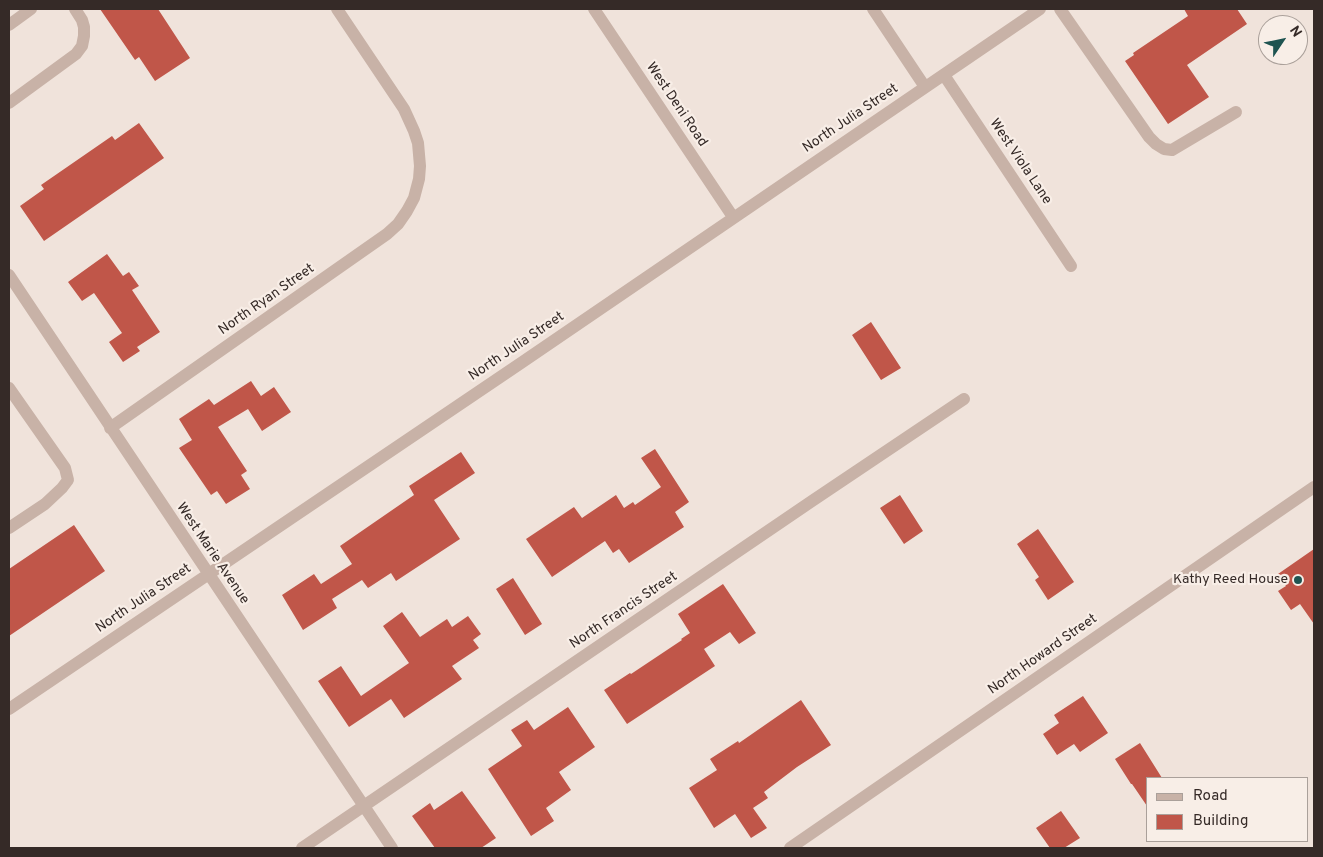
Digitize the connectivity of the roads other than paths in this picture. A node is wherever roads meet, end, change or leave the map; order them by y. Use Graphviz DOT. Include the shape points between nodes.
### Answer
graph roads {
  1 [pos="31,9"];
  2 [pos="75,9"];
  3 [pos="337,9"];
  4 [pos="594,9"];
  5 [pos="873,9"];
  6 [pos="1040,9"];
  7 [pos="1060,9"];
  8 [pos="9,25"];
  9 [pos="944,75"];
  10 [pos="925,87"];
  11 [pos="9,103"];
  12 [pos="1236,112"];
  13 [pos="733,218"];
  14 [pos="1071,266"];
  15 [pos="9,275"];
  16 [pos="9,388"];
  17 [pos="964,399"];
  18 [pos="110,428"];
  19 [pos="1314,486"];
  20 [pos="9,528"];
  21 [pos="208,574"];
  22 [pos="9,709"];
  23 [pos="364,807"];
  24 [pos="804,844"];
  25 [pos="302,848"];
  26 [pos="392,848"];
  27 [pos="790,848"];
  1 -- 8 [label="street"];
  2 -- 11 [label="street" via="84,27 82,46 76,54"];
  3 -- 18 [label="street, North Ryan Street" via="404,109 414,131 418,143 419,179 407,212 387,234"];
  4 -- 13 [label="street, West Deni Road"];
  5 -- 10 [label="street"];
  6 -- 9 [label="street, North Julia Street"];
  7 -- 12 [label="street" via="1149,137 1164,149 1172,150"];
  9 -- 10 [label="street, North Julia Street"];
  9 -- 14 [label="street, West Viola Lane"];
  10 -- 13 [label="street, North Julia Street"];
  13 -- 21 [label="street, North Julia Street"];
  15 -- 18 [label="street, West Marie Avenue"];
  16 -- 20 [label="street" via="65,468 68,480 46,504"];
  17 -- 23 [label="street, North Francis Street"];
  18 -- 21 [label="street, West Marie Avenue"];
  19 -- 24 [label="street, North Howard Street"];
  21 -- 22 [label="street, North Julia Street"];
  21 -- 23 [label="street, West Marie Avenue"];
  23 -- 25 [label="street, North Francis Street"];
  23 -- 26 [label="street, West Marie Avenue"];
  24 -- 27 [label="street, North Howard Street"];
}
